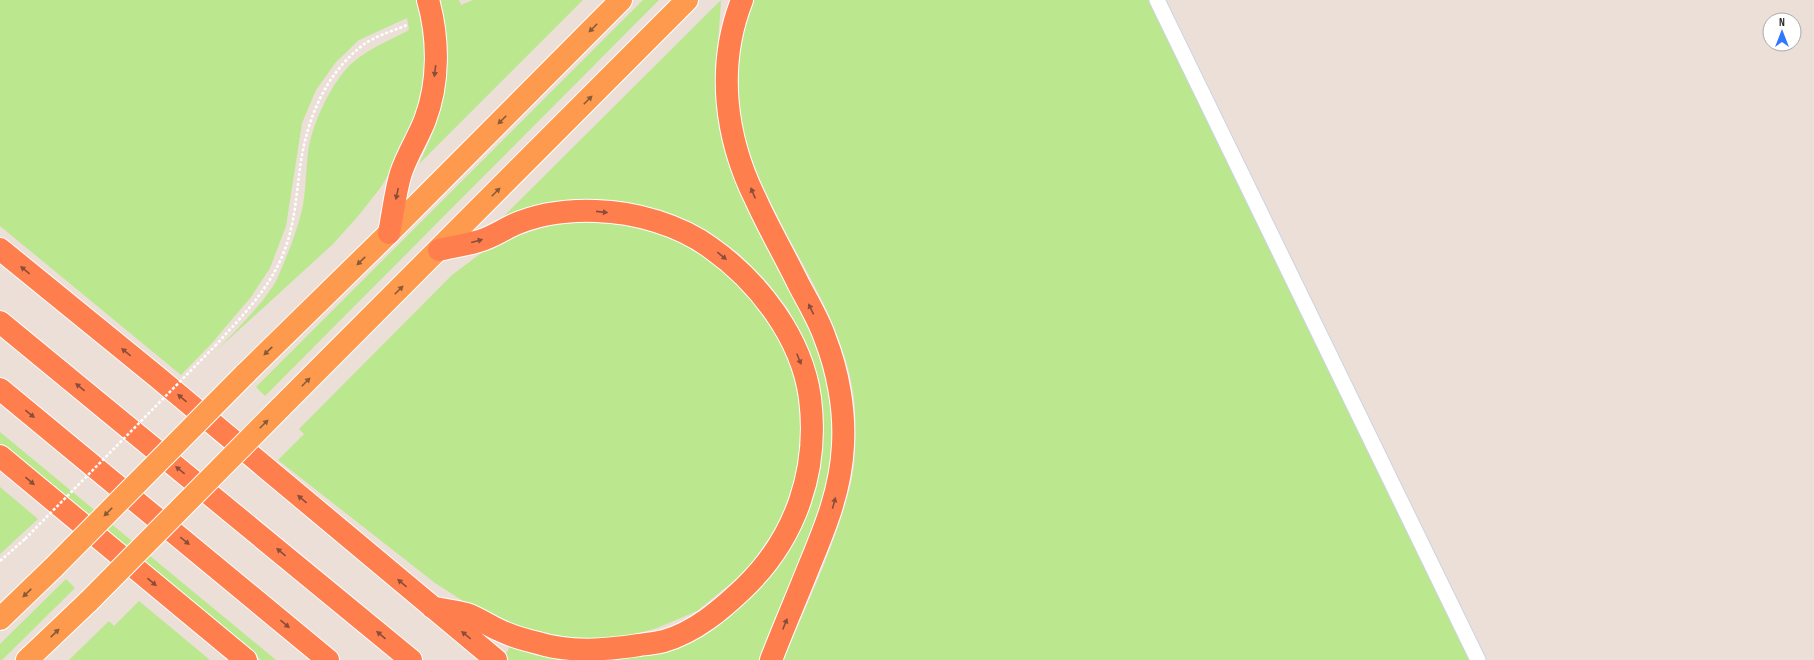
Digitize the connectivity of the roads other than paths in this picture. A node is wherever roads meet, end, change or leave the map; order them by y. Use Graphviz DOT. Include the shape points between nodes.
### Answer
graph roads {
  1 [pos="428,0"];
  2 [pos="621,0"];
  3 [pos="687,0"];
  4 [pos="742,0"];
  5 [pos="1157,0"];
  6 [pos="389,233"];
  7 [pos="0,249"];
  8 [pos="439,250"];
  9 [pos="0,322"];
  10 [pos="0,389"];
  11 [pos="0,456"];
  12 [pos="432,607"];
  13 [pos="0,620"];
  14 [pos="27,660"];
  15 [pos="246,660"];
  16 [pos="328,660"];
  17 [pos="411,660"];
  18 [pos="496,660"];
  19 [pos="771,660"];
  20 [pos="1478,660"];
  1 -- 6 [label="highway, one-way" via="435,32 436,63 433,91 425,120 401,174"];
  2 -- 6 [label="highway, one-way"];
  8 -- 3 [label="highway, one-way"];
  19 -- 4 [label="highway, one-way" via="830,516 840,480 843,444 837,381 825,338 755,200 733,138 727,98 727,55 735,17"];
  5 -- 20 [label="lane"];
  6 -- 13 [label="highway, one-way, bridge"];
  12 -- 7 [label="highway, one-way"];
  8 -- 12 [label="highway, one-way" via="481,241 513,225 552,213 596,211 632,216 667,225 690,236 710,247 738,270 761,294 782,324 803,368 810,397 811,430 809,463 803,493 777,552 731,601 702,624 664,641 622,648 580,650 540,644 501,631 467,614"];
  14 -- 8 [label="highway, one-way, bridge"];
  17 -- 9 [label="highway, one-way"];
  10 -- 16 [label="highway, one-way"];
  11 -- 15 [label="highway, one-way"];
  18 -- 12 [label="highway, one-way"];
}
